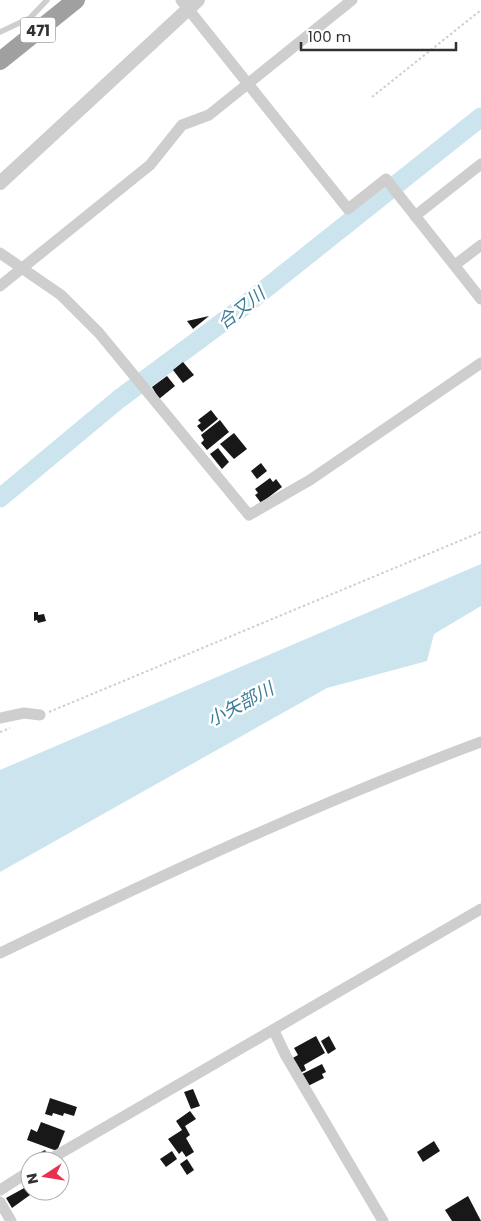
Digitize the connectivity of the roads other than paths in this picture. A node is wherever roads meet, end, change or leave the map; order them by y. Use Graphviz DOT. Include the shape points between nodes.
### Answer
graph roads {
  1 [pos="47,0"];
  2 [pos="76,0"];
  3 [pos="352,0"];
  4 [pos="189,3"];
  5 [pos="0,32"];
  6 [pos="0,60"];
  7 [pos="249,83"];
  8 [pos="481,164"];
  9 [pos="0,183"];
  10 [pos="415,216"];
  11 [pos="481,244"];
  12 [pos="0,253"];
  13 [pos="455,265"];
  14 [pos="22,267"];
  15 [pos="0,286"];
  16 [pos="481,299"];
  17 [pos="481,363"];
  18 [pos="40,715"];
  19 [pos="0,718"];
  20 [pos="481,742"];
  21 [pos="481,909"];
  22 [pos="0,953"];
  23 [pos="274,1031"];
  24 [pos="65,1151"];
  25 [pos="20,1177"];
  26 [pos="0,1190"];
  27 [pos="0,1202"];
  28 [pos="11,1221"];
  29 [pos="383,1221"];
  1 -- 5 [label="lane" via="30,18"];
  2 -- 6 [label="highway, 471"];
  3 -- 7 [label="street"];
  4 -- 7 [label="street"];
  4 -- 9 [label="street"];
  7 -- 10 [label="street" via="348,209 386,179"];
  7 -- 14 [label="street" via="209,116 182,125 150,165"];
  8 -- 10 [label="street"];
  10 -- 13 [label="street"];
  11 -- 13 [label="street"];
  12 -- 14 [label="street"];
  13 -- 16 [label="street"];
  14 -- 15 [label="street"];
  14 -- 17 [label="street" via="61,295 99,333 249,515 310,480"];
  18 -- 19 [label="street" via="24,713"];
  20 -- 22 [label="street" via="384,778 276,824"];
  21 -- 23 [label="street"];
  23 -- 24 [label="street"];
  23 -- 29 [label="street"];
  25 -- 26 [label="street"];
  27 -- 28 [label="street"];
}
